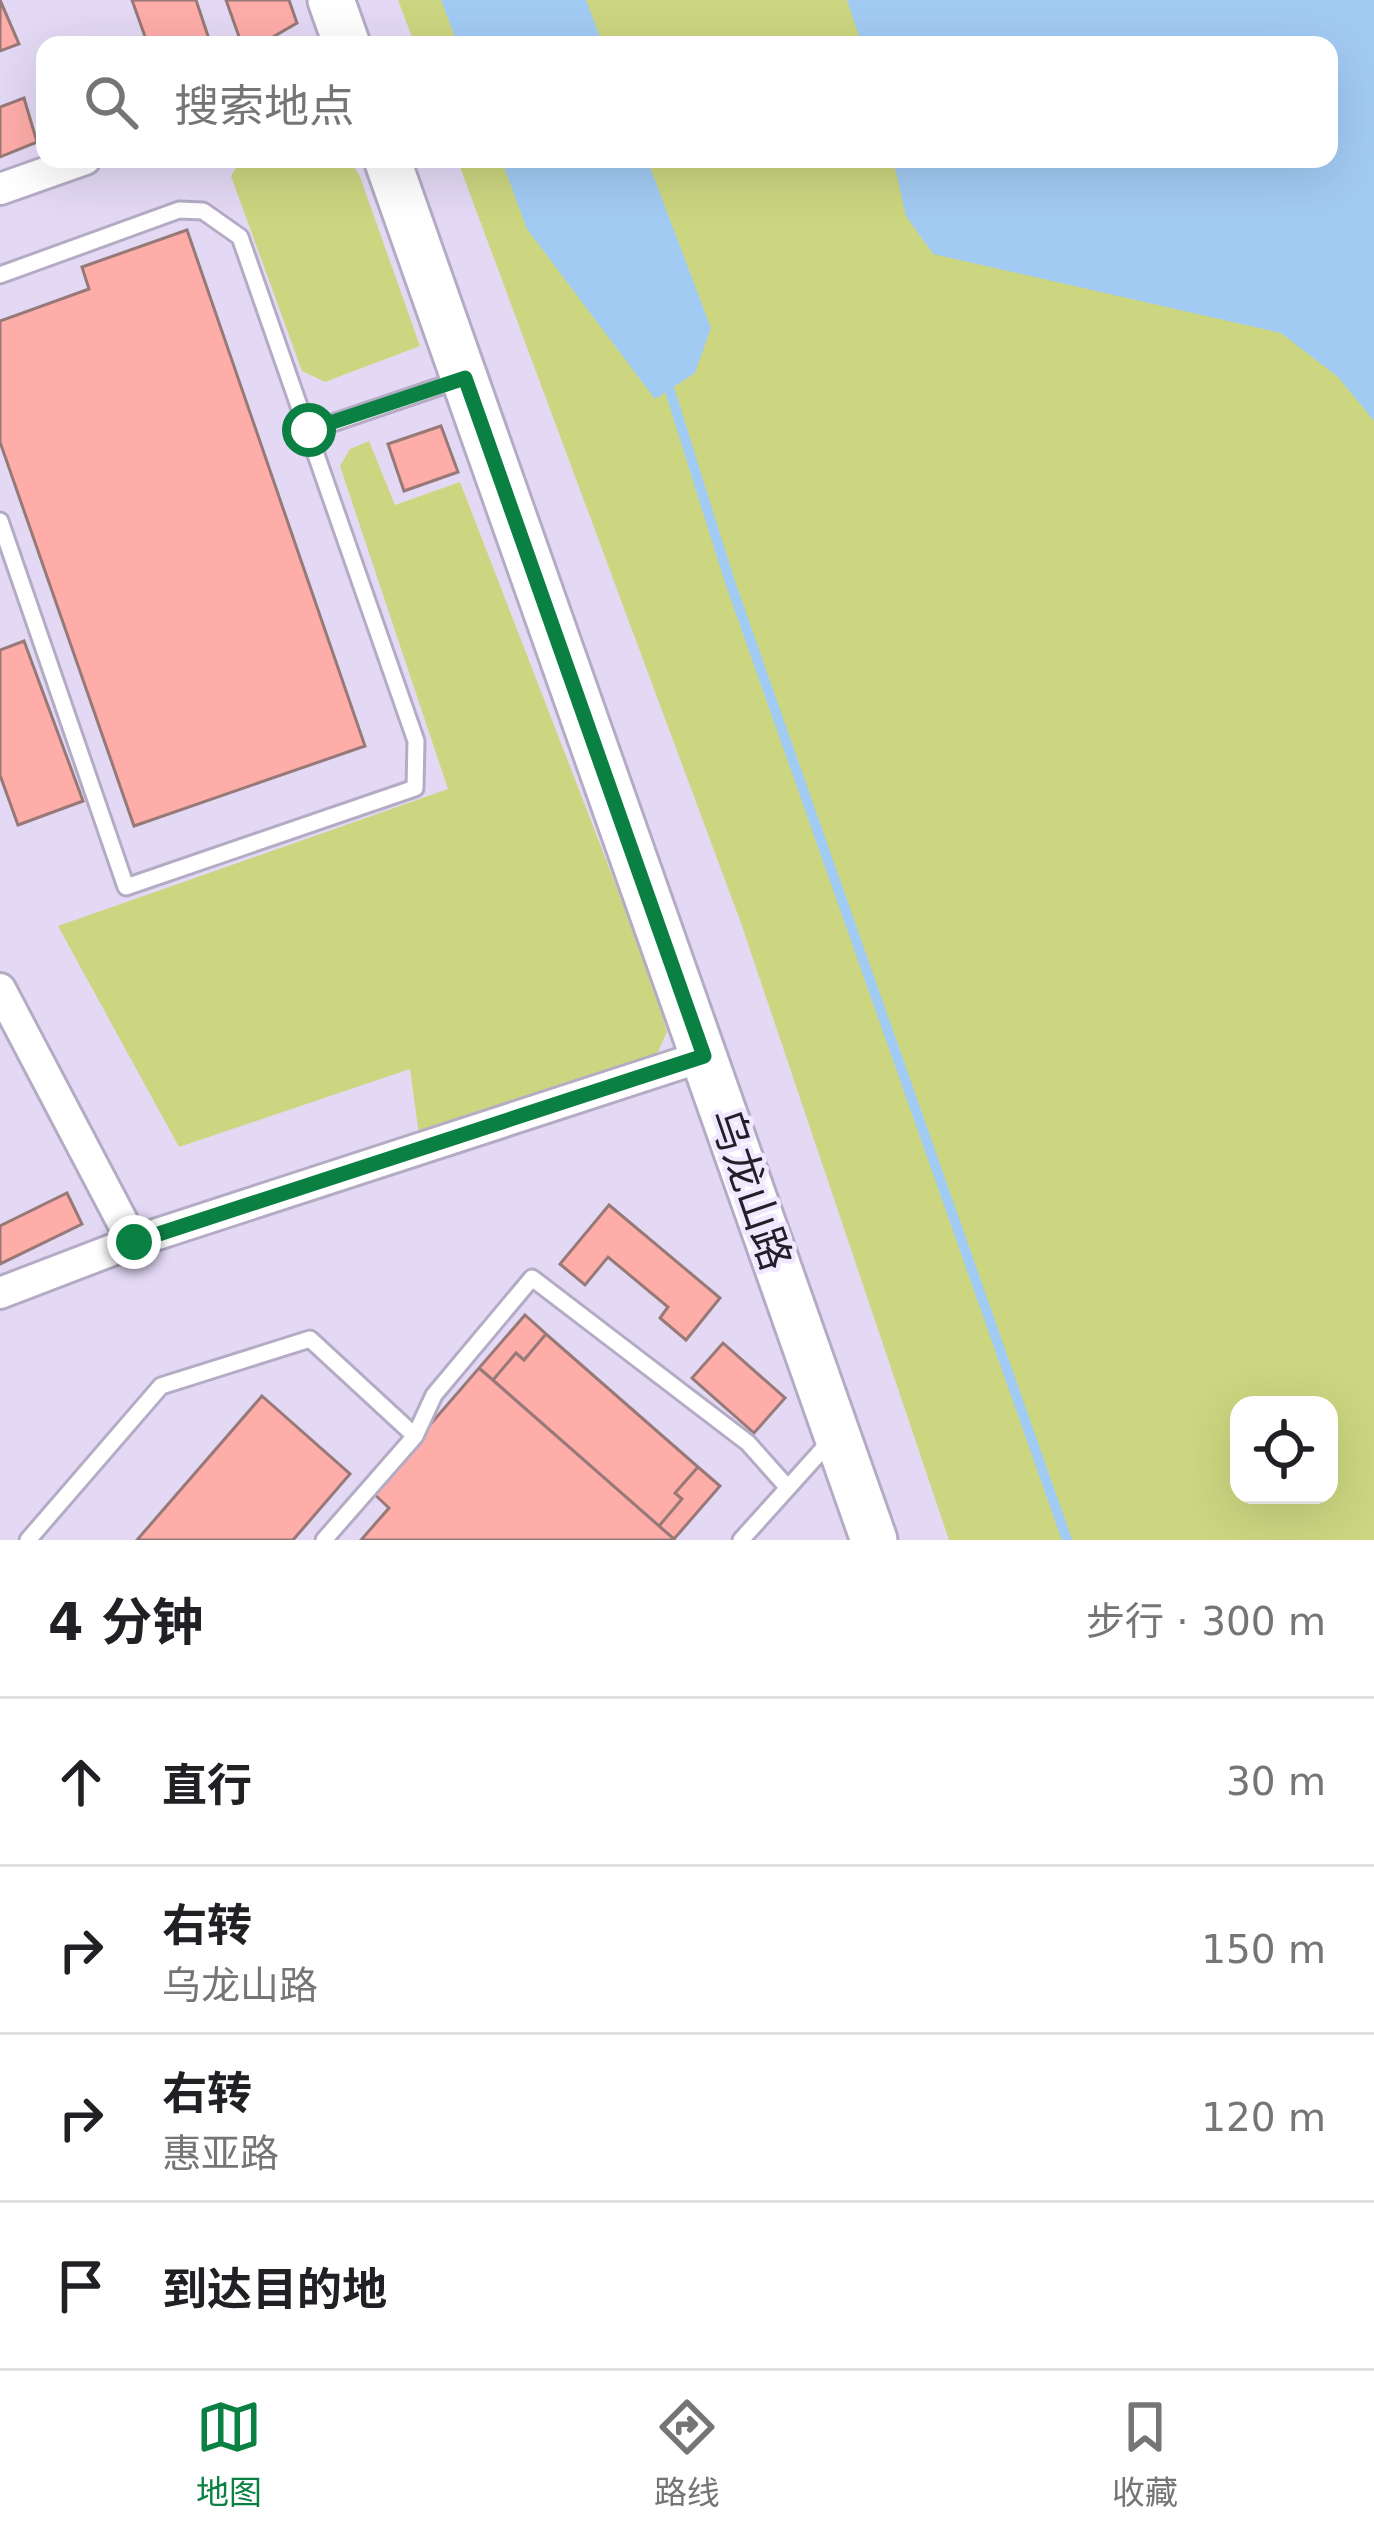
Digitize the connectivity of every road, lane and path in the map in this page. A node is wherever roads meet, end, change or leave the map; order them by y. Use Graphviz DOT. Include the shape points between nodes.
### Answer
graph roads {
  1 [pos="331,0"];
  2 [pos="344,36"];
  3 [pos="60,168"];
  4 [pos="390,168"];
  5 [pos="0,189"];
  6 [pos="0,275"];
  7 [pos="465,378"];
  8 [pos="309,430"];
  9 [pos="0,521"];
  10 [pos="0,989"];
  11 [pos="704,1056"];
  12 [pos="134,1242"];
  13 [pos="0,1293"];
  14 [pos="837,1433"];
  15 [pos="415,1436"];
  16 [pos="788,1488"];
  17 [pos="28,1540"];
  18 [pos="324,1540"];
  19 [pos="741,1540"];
  20 [pos="874,1540"];
  1 -- 2 [label="street"];
  3 -- 5 [label="street"];
  4 -- 7 [label="street, 乌龙山路"];
  6 -- 8 [label="lane" via="179,210 223,220 240,237"];
  7 -- 8 [label="lane"];
  7 -- 11 [label="street, 乌龙山路"];
  8 -- 9 [label="lane" via="416,741 415,788 127,887"];
  10 -- 12 [label="street"];
  11 -- 12 [label="street"];
  11 -- 14 [label="street, 乌龙山路"];
  12 -- 13 [label="street"];
  14 -- 16 [label="lane"];
  14 -- 20 [label="street, 乌龙山路"];
  15 -- 16 [label="lane" via="434,1395 532,1278 748,1443"];
  15 -- 17 [label="lane" via="310,1339 160,1386"];
  15 -- 18 [label="lane"];
  16 -- 19 [label="lane"];
}
